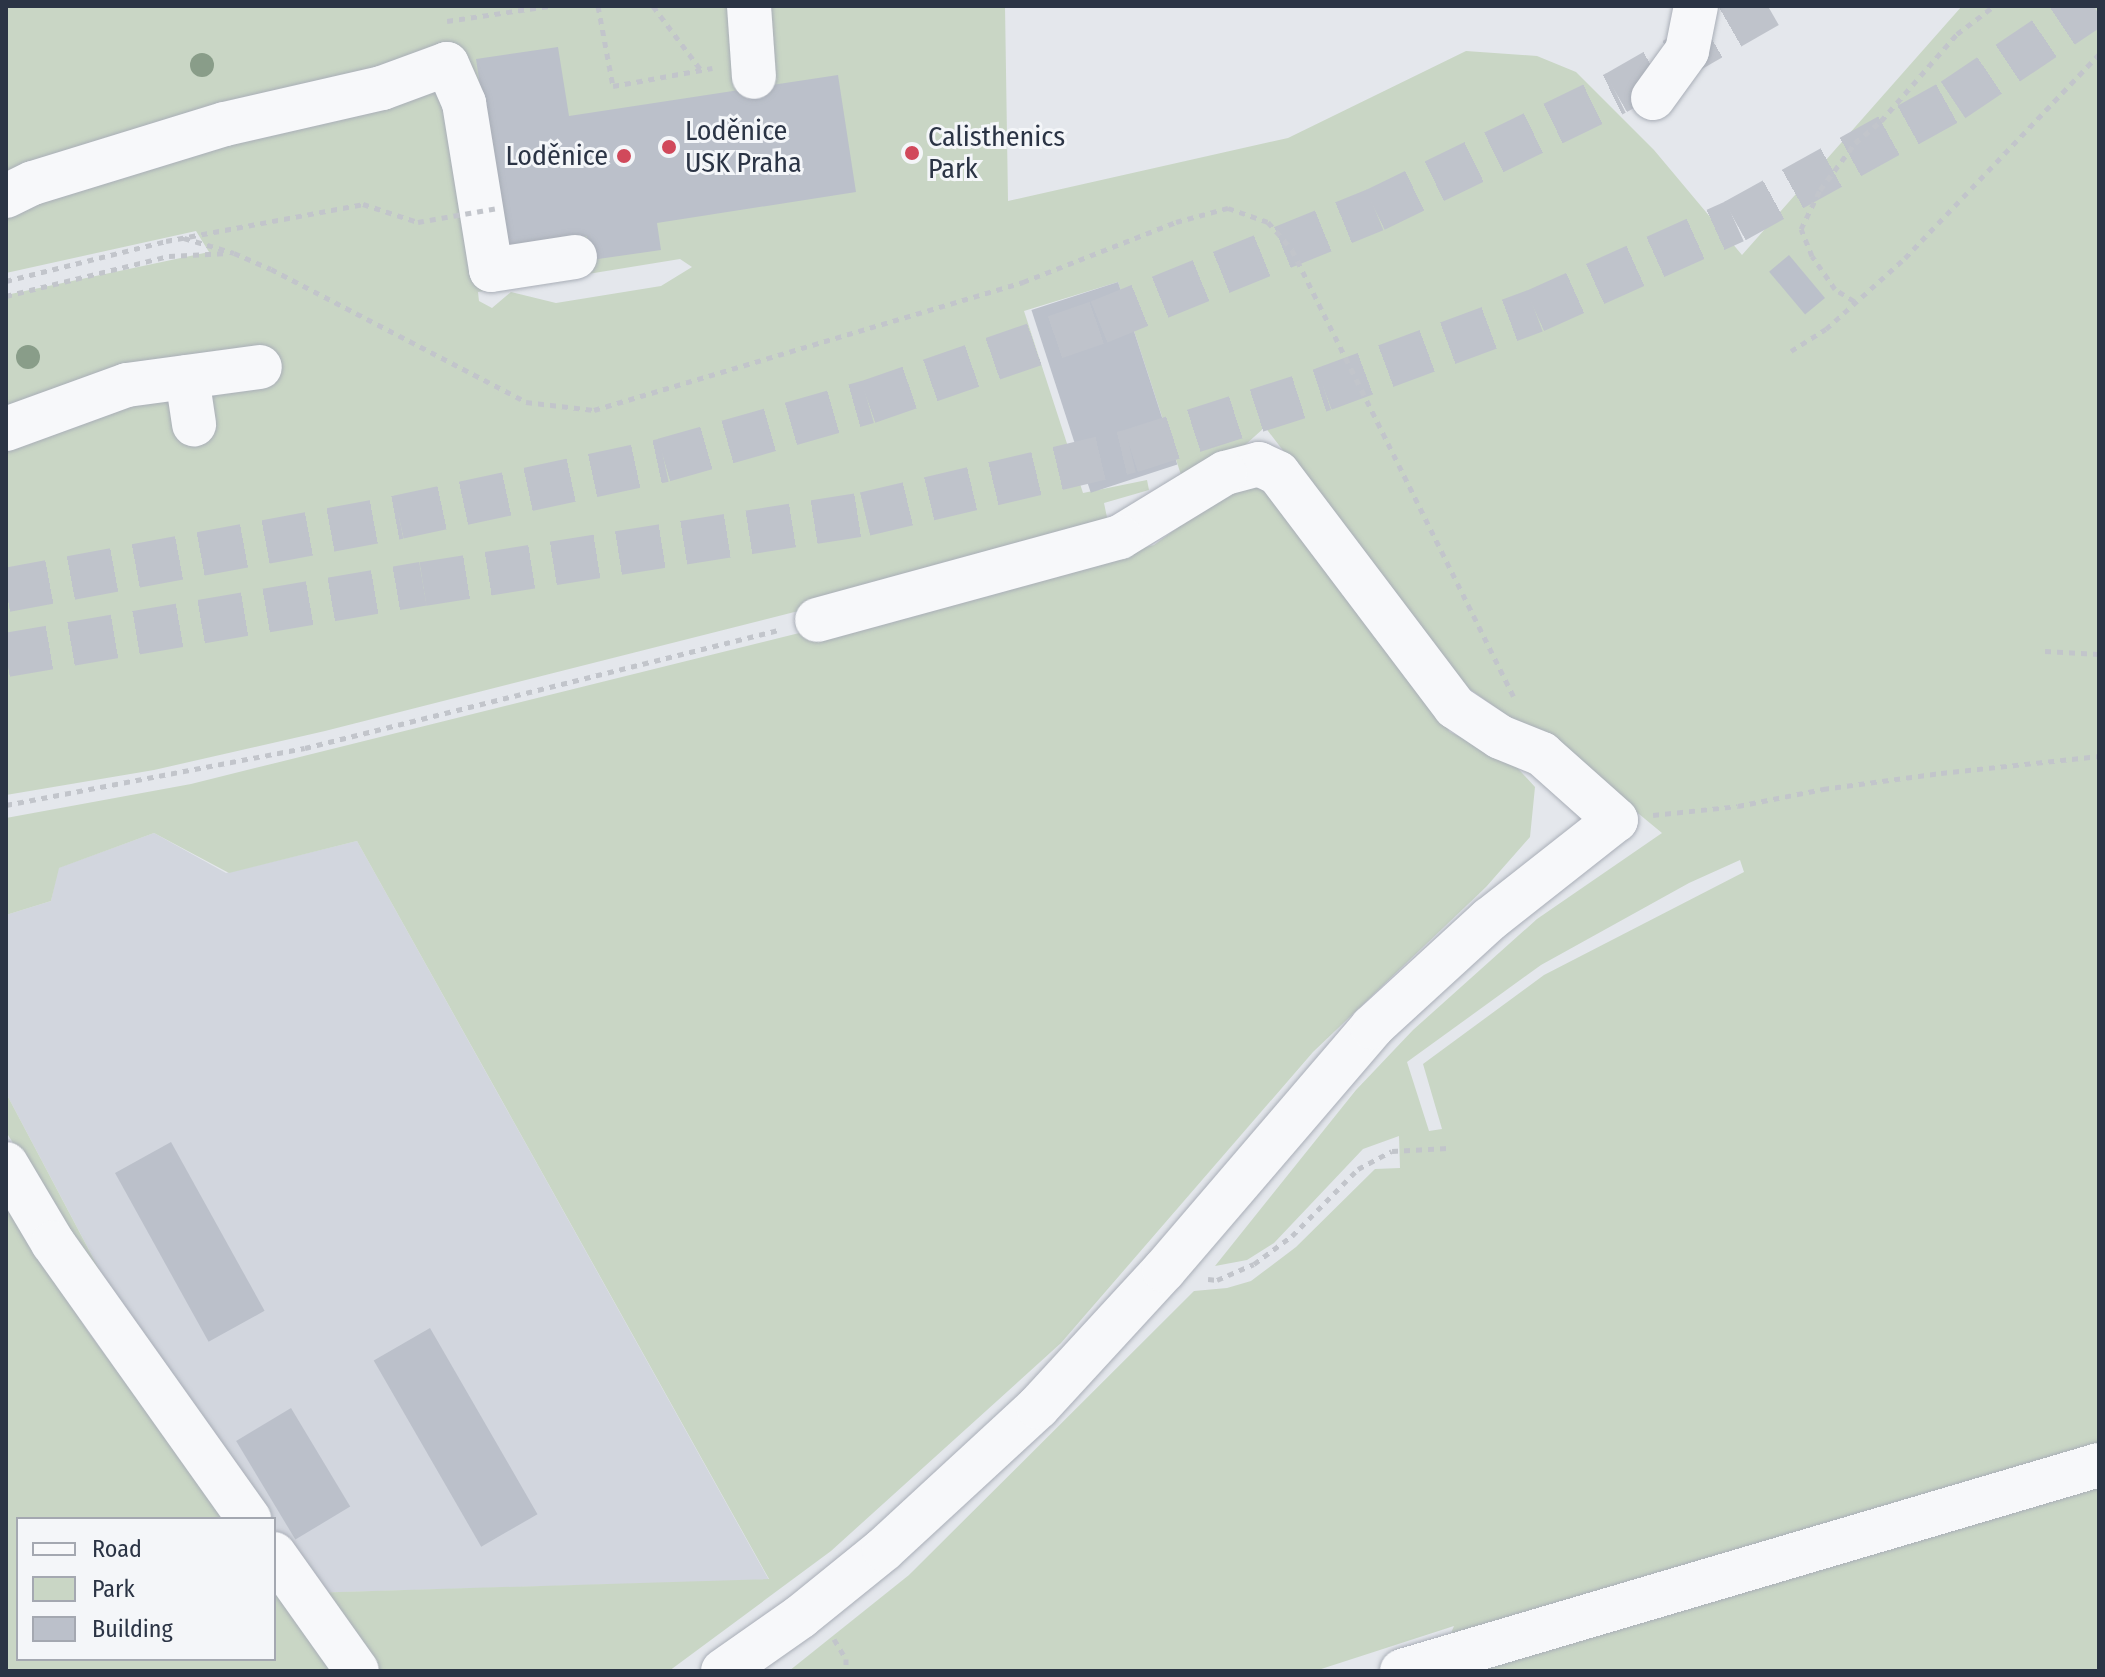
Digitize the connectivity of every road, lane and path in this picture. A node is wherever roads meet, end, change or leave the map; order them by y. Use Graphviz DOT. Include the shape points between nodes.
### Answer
graph roads {
  1 [pos="549,6"];
  2 [pos="598,6"];
  3 [pos="653,6"];
  4 [pos="749,6"];
  5 [pos="1696,6"];
  6 [pos="1994,6"];
  7 [pos="446,21"];
  8 [pos="2099,54"];
  9 [pos="701,70"];
  10 [pos="754,70"];
  11 [pos="1653,98"];
  12 [pos="6,196"];
  13 [pos="498,208"];
  14 [pos="184,238"];
  15 [pos="234,253"];
  16 [pos="575,257"];
  17 [pos="6,281"];
  18 [pos="6,296"];
  19 [pos="1854,301"];
  20 [pos="1791,351"];
  21 [pos="260,367"];
  22 [pos="187,377"];
  23 [pos="194,424"];
  24 [pos="6,429"];
  25 [pos="817,620"];
  26 [pos="2045,651"];
  27 [pos="2099,654"];
  28 [pos="1514,698"];
  29 [pos="2099,756"];
  30 [pos="6,805"];
  31 [pos="1616,820"];
  32 [pos="1448,1148"];
  33 [pos="6,1164"];
  34 [pos="1164,1270"];
  35 [pos="2099,1465"];
  36 [pos="248,1517"];
  37 [pos="276,1557"];
  38 [pos="832,1637"];
  39 [pos="357,1671"];
  40 [pos="723,1671"];
  41 [pos="846,1671"];
  42 [pos="1402,1671"];
  1 -- 7 [label="path"];
  2 -- 9 [label="path" via="613,86"];
  3 -- 9 [label="path"];
  4 -- 10 [label="street"];
  5 -- 11 [label="street" via="1687,51"];
  6 -- 19 [label="path" via="1957,34 1855,143 1820,190 1801,229 1835,289"];
  8 -- 19 [label="path" via="1905,258"];
  9 -- 10 [label="path"];
  12 -- 16 [label="street" via="211,128 382,88 447,64 464,103 491,270"];
  13 -- 14 [label="path, bridge" via="418,222 363,204"];
  14 -- 15 [label="path"];
  14 -- 17 [label="path"];
  15 -- 18 [label="path" via="169,256"];
  15 -- 28 [label="path" via="526,402 594,410 1023,282 1176,222 1228,208 1268,222 1292,250"];
  19 -- 20 [label="path" via="1826,329"];
  21 -- 22 [label="street"];
  22 -- 23 [label="street"];
  22 -- 24 [label="street" via="127,385"];
  25 -- 30 [label="path" via="305,748"];
  25 -- 31 [label="street" via="1120,537 1225,473 1259,464 1278,473 1455,707 1500,737 1542,754"];
  26 -- 27 [label="path"];
  29 -- 31 [label="path"];
  31 -- 34 [label="street" via="1490,919 1372,1027"];
  32 -- 34 [label="path" via="1392,1151 1358,1169 1292,1236 1254,1264 1217,1280"];
  33 -- 36 [label="street" via="53,1243"];
  34 -- 40 [label="street" via="1038,1407 884,1549"];
  35 -- 42 [label="street"];
  37 -- 39 [label="street"];
  38 -- 41 [label="path" via="846,1659"];
}
